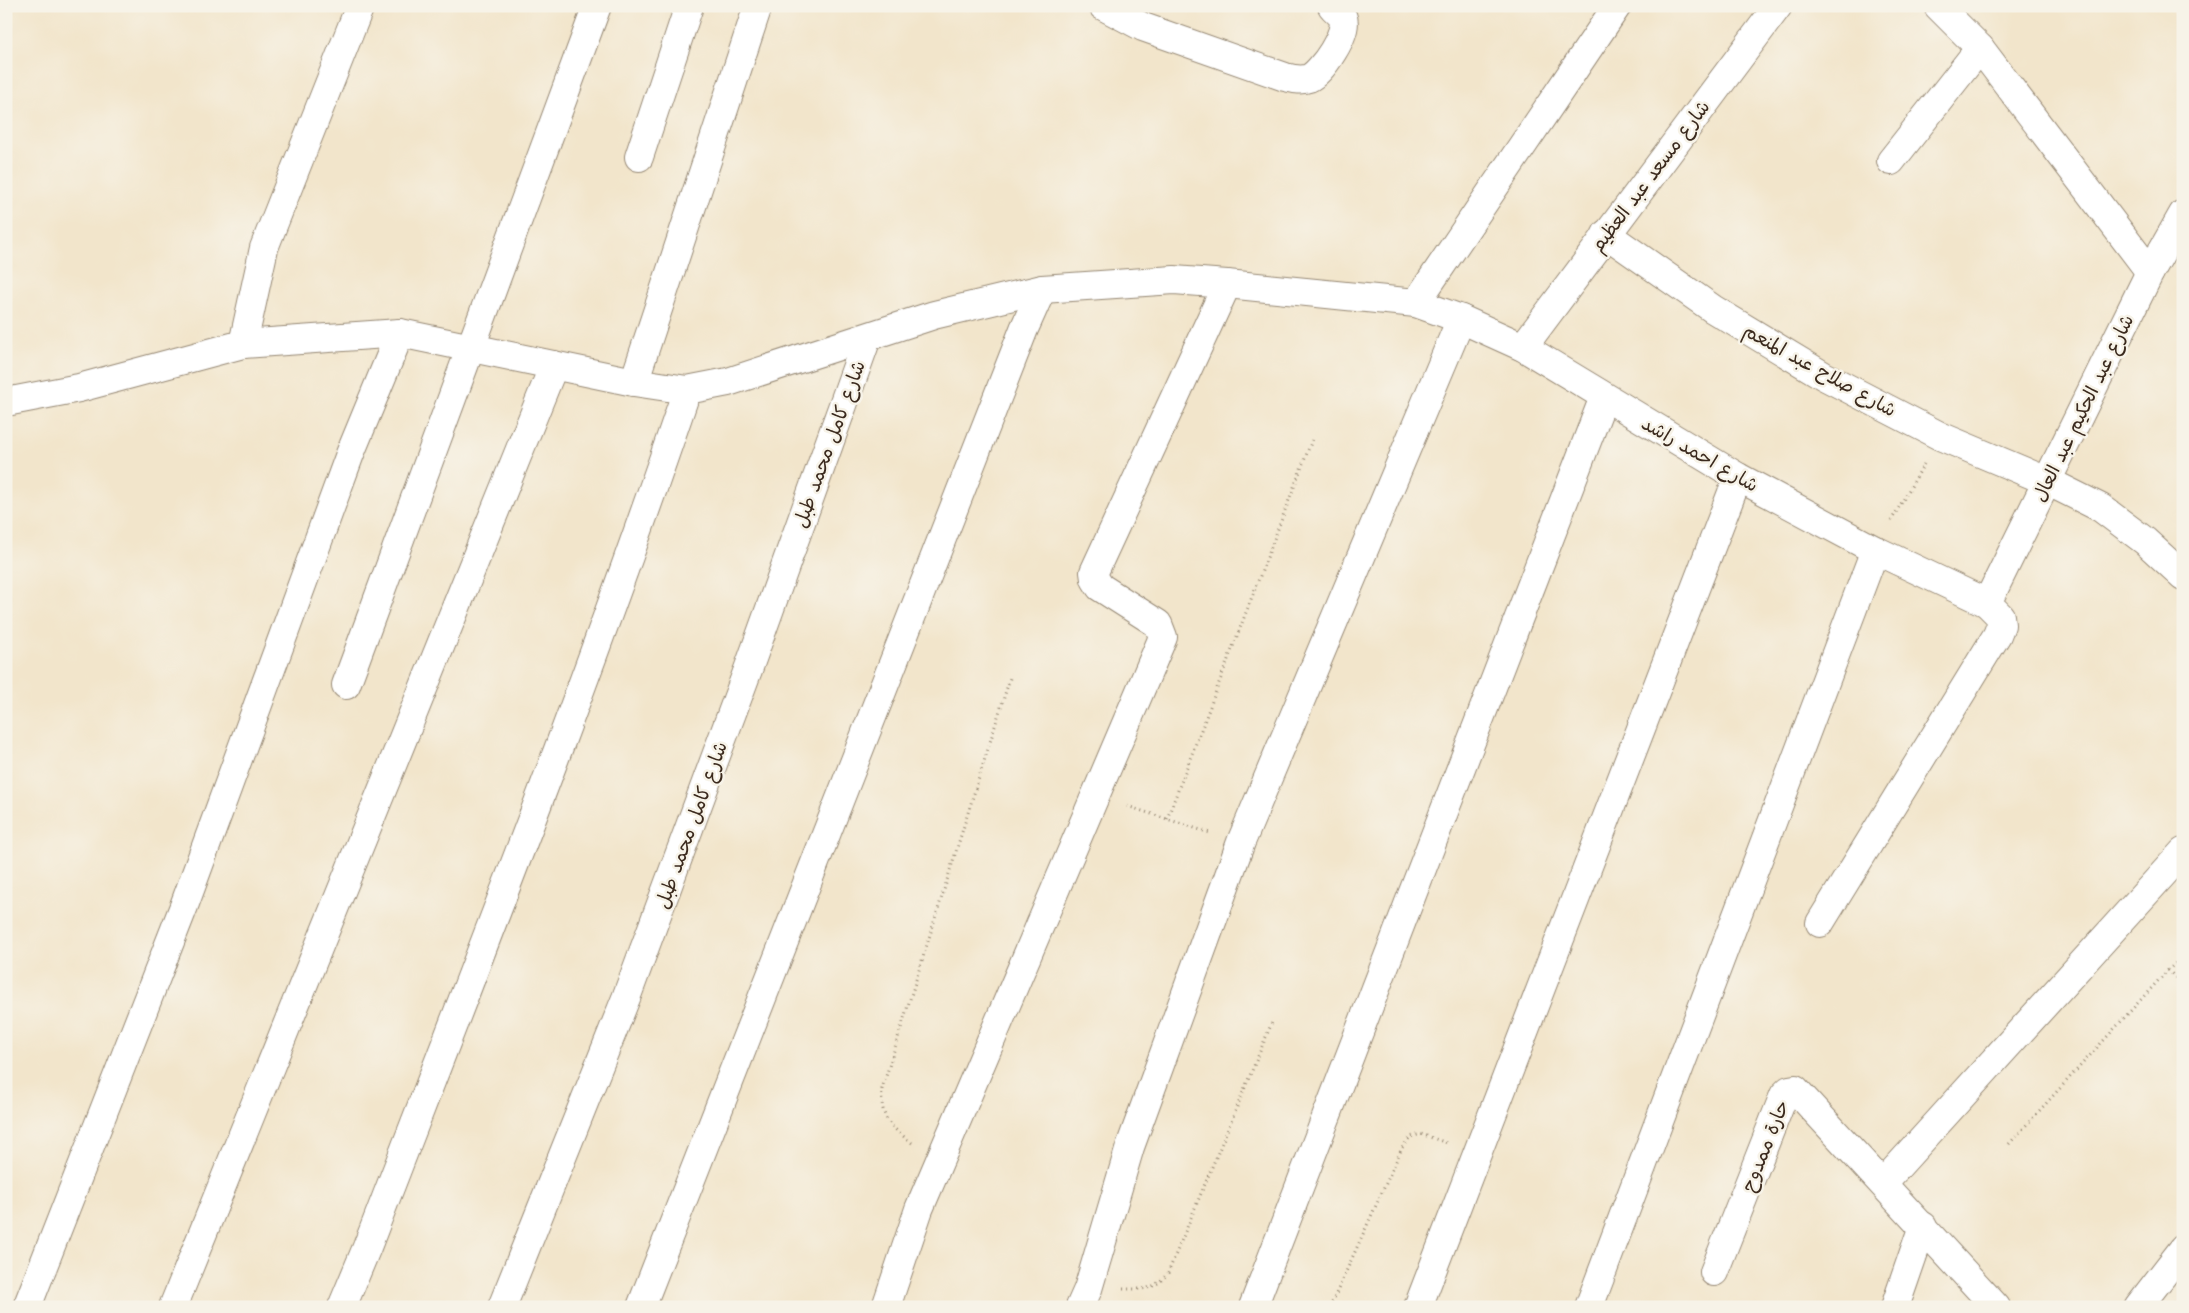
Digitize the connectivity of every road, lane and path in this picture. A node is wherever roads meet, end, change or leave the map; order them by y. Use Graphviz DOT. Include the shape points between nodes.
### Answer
graph roads {
  1 [pos="360,6"];
  2 [pos="597,6"];
  3 [pos="690,6"];
  4 [pos="758,6"];
  5 [pos="1102,6"];
  6 [pos="1332,6"];
  7 [pos="1617,6"];
  8 [pos="1778,6"];
  9 [pos="1938,6"];
  10 [pos="1980,48"];
  11 [pos="639,157"];
  12 [pos="1891,161"];
  13 [pos="2183,214"];
  14 [pos="1606,234"];
  15 [pos="2150,272"];
  16 [pos="1227,284"];
  17 [pos="1042,289"];
  18 [pos="1416,303"];
  19 [pos="1462,319"];
  20 [pos="400,333"];
  21 [pos="867,338"];
  22 [pos="243,344"];
  23 [pos="472,347"];
  24 [pos="1523,347"];
  25 [pos="554,365"];
  26 [pos="634,382"];
  27 [pos="687,390"];
  28 [pos="1604,397"];
  29 [pos="6,402"];
  30 [pos="1940,436"];
  31 [pos="1312,440"];
  32 [pos="1738,477"];
  33 [pos="2047,482"];
  34 [pos="1875,550"];
  35 [pos="2183,576"];
  36 [pos="1987,603"];
  37 [pos="1010,678"];
  38 [pos="346,685"];
  39 [pos="1094,795"];
  40 [pos="1167,819"];
  41 [pos="1241,842"];
  42 [pos="2183,852"];
  43 [pos="1820,923"];
  44 [pos="2183,957"];
  45 [pos="2168,970"];
  46 [pos="2183,985"];
  47 [pos="1273,1020"];
  48 [pos="2010,1144"];
  49 [pos="1478,1154"];
  50 [pos="937,1164"];
  51 [pos="1884,1183"];
  52 [pos="1923,1226"];
  53 [pos="2183,1250"];
  54 [pos="1714,1272"];
  55 [pos="1084,1298"];
  56 [pos="27,1307"];
  57 [pos="173,1307"];
  58 [pos="342,1307"];
  59 [pos="502,1307"];
  60 [pos="641,1307"];
  61 [pos="886,1307"];
  62 [pos="1253,1307"];
  63 [pos="1330,1307"];
  64 [pos="1418,1307"];
  65 [pos="1589,1307"];
  66 [pos="1895,1307"];
  67 [pos="1996,1307"];
  68 [pos="2138,1307"];
  1 -- 22 [label="street" via="264,248"];
  2 -- 23 [label="street"];
  3 -- 11 [label="street"];
  4 -- 26 [label="street"];
  5 -- 6 [label="street" via="1143,27 1298,80 1316,73 1341,39 1343,18"];
  7 -- 18 [label="street"];
  8 -- 14 [label="street, شارع مسعد عبد العظيم"];
  9 -- 10 [label="street"];
  10 -- 12 [label="street"];
  10 -- 15 [label="street"];
  13 -- 15 [label="street, شارع عبد الحكيم عبد العال"];
  14 -- 24 [label="street, شارع مسعد عبد العظيم"];
  14 -- 30 [label="street, شارع صلاح عبد المنعم" via="1728,319 1824,376"];
  15 -- 33 [label="street, شارع عبد الحكيم عبد العال"];
  16 -- 17 [label="street, شارع احمد راشد" via="1174,280"];
  16 -- 18 [label="street, شارع احمد راشد"];
  16 -- 39 [label="street" via="1094,572 1100,586 1158,624 1162,637"];
  17 -- 21 [label="street, شارع احمد راشد" via="934,315"];
  17 -- 60 [label="street"];
  18 -- 19 [label="street, شارع احمد راشد"];
  19 -- 24 [label="street, شارع احمد راشد"];
  19 -- 41 [label="street"];
  20 -- 22 [label="street, شارع احمد راشد"];
  20 -- 23 [label="street, شارع احمد راشد"];
  20 -- 56 [label="street" via="350,454 184,906"];
  21 -- 27 [label="street, شارع احمد راشد" via="728,382"];
  21 -- 59 [label="street, شارع كامل محمد طبل" via="750,667 626,998"];
  22 -- 29 [label="street, شارع احمد راشد" via="79,388"];
  23 -- 25 [label="street, شارع احمد راشد"];
  23 -- 38 [label="street"];
  24 -- 28 [label="street, شارع احمد راشد"];
  25 -- 26 [label="street, شارع احمد راشد"];
  25 -- 57 [label="street"];
  26 -- 27 [label="street, شارع احمد راشد"];
  27 -- 58 [label="street" via="639,532 544,788"];
  28 -- 32 [label="street, شارع احمد راشد"];
  28 -- 62 [label="street"];
  30 -- 33 [label="street, شارع صلاح عبد المنعم"];
  30 -- 34 [label="path"];
  31 -- 40 [label="path"];
  32 -- 34 [label="street, شارع احمد راشد"];
  32 -- 49 [label="street"];
  33 -- 35 [label="street, شارع صلاح عبد المنعم" via="2101,508 2145,541"];
  33 -- 36 [label="street, شارع عبد الحكيم عبد العال"];
  34 -- 36 [label="street, شارع احمد راشد"];
  34 -- 65 [label="street"];
  36 -- 43 [label="street" via="2000,616 1998,635"];
  37 -- 50 [label="path" via="882,1089 881,1104 891,1126"];
  39 -- 40 [label="path"];
  39 -- 50 [label="street"];
  40 -- 41 [label="path"];
  41 -- 55 [label="street" via="1130,1147"];
  42 -- 51 [label="street"];
  44 -- 45 [label="path"];
  45 -- 46 [label="path"];
  45 -- 48 [label="path"];
  47 -- 55 [label="path" via="1168,1273 1159,1284 1147,1289"];
  49 -- 63 [label="path" via="1421,1134 1410,1137 1402,1148"];
  49 -- 64 [label="street"];
  50 -- 61 [label="street"];
  51 -- 52 [label="street"];
  51 -- 54 [label="street, حارة ممدوح" via="1800,1092 1789,1090 1784,1095"];
  52 -- 66 [label="street"];
  52 -- 67 [label="street"];
  53 -- 68 [label="street"];
}
